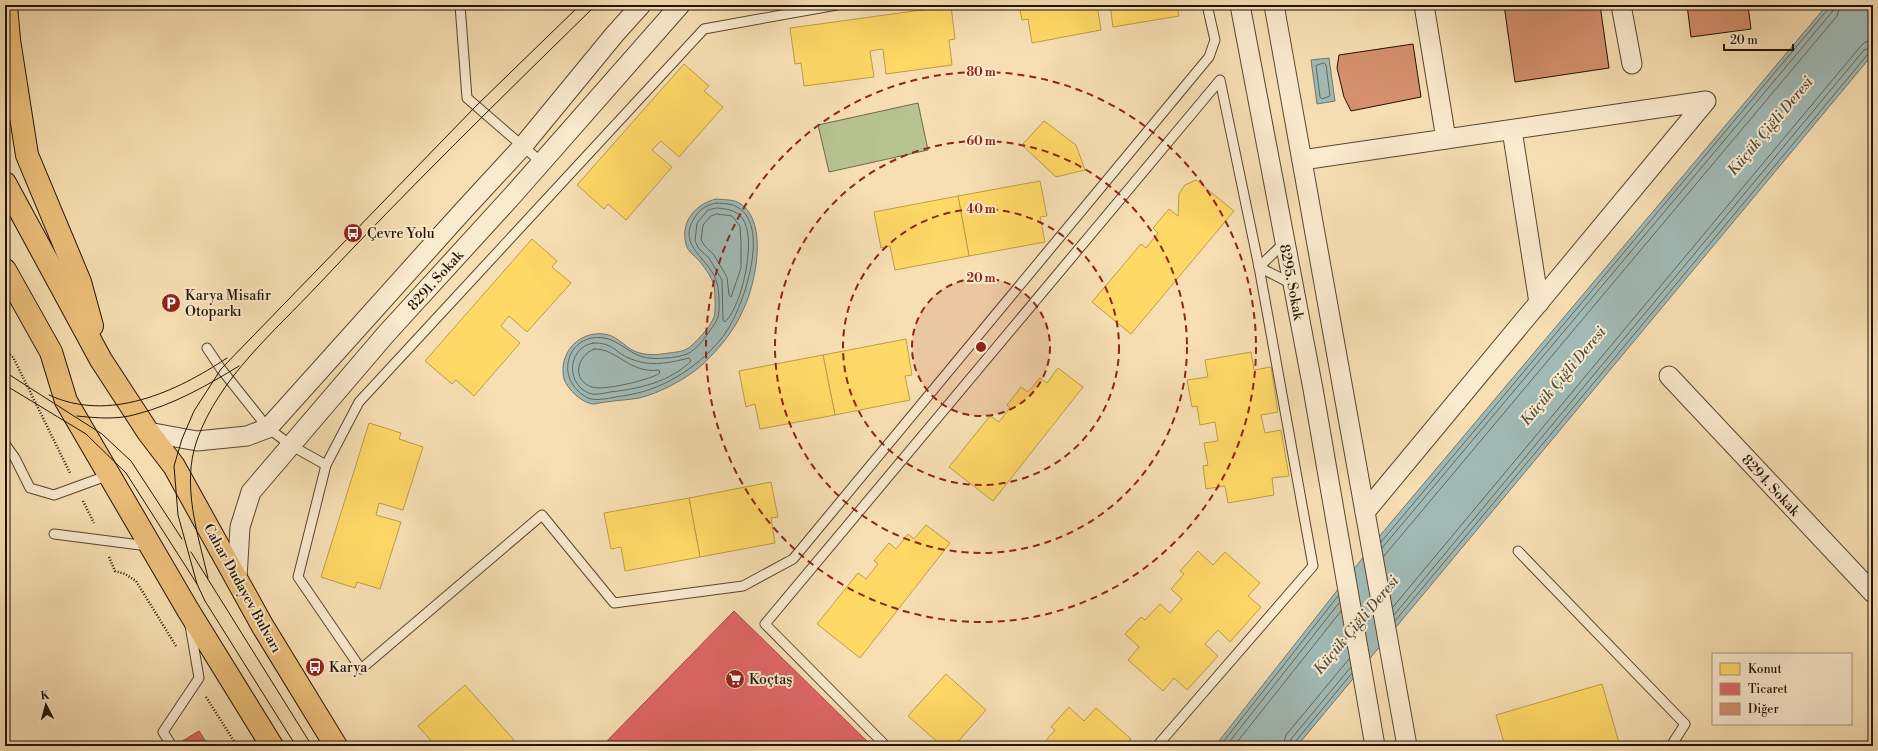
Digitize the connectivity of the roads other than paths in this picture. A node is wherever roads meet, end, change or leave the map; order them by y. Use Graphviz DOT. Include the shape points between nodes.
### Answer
graph roads {
  1 [pos="6,5"];
  2 [pos="460,5"];
  3 [pos="641,5"];
  4 [pos="680,5"];
  5 [pos="837,5"];
  6 [pos="1208,5"];
  7 [pos="1240,5"];
  8 [pos="1274,5"];
  9 [pos="1424,5"];
  10 [pos="1621,5"];
  11 [pos="1632,64"];
  12 [pos="1512,130"];
  13 [pos="1446,139"];
  14 [pos="522,147"];
  15 [pos="1302,160"];
  16 [pos="541,162"];
  17 [pos="5,183"];
  18 [pos="1285,242"];
  19 [pos="1259,268"];
  20 [pos="5,270"];
  21 [pos="1293,284"];
  22 [pos="5,296"];
  23 [pos="1539,303"];
  24 [pos="207,348"];
  25 [pos="51,352"];
  26 [pos="101,360"];
  27 [pos="1669,376"];
  28 [pos="268,428"];
  29 [pos="148,432"];
  30 [pos="5,444"];
  31 [pos="292,446"];
  32 [pos="326,465"];
  33 [pos="110,475"];
  34 [pos="1367,520"];
  35 [pos="54,534"];
  36 [pos="151,546"];
  37 [pos="1518,551"];
  38 [pos="237,578"];
  39 [pos="1873,594"];
  40 [pos="188,610"];
  41 [pos="172,746"];
  42 [pos="272,746"];
  43 [pos="336,746"];
  44 [pos="886,746"];
  45 [pos="1158,746"];
  46 [pos="1375,746"];
  47 [pos="1407,746"];
  48 [pos="1671,746"];
  1 -- 26 [label="main road" via="8,40 27,155 80,282"];
  2 -- 14 [label="lane" via="467,98"];
  3 -- 14 [label="street, 8291. Sokak"];
  4 -- 16 [label="street, 8291. Sokak"];
  5 -- 32 [label="lane" via="704,29 359,402"];
  6 -- 32 [label="lane" via="1215,40 1209,57 793,559 743,586 614,603 542,515 361,669 298,577"];
  7 -- 18 [label="street, 8295. Sokak"];
  8 -- 15 [label="street"];
  9 -- 13 [label="street"];
  10 -- 11 [label="street"];
  12 -- 13 [label="street"];
  12 -- 23 [label="street"];
  12 -- 23 [label="street" via="1706,102"];
  13 -- 15 [label="street"];
  14 -- 16 [label="lane"];
  14 -- 28 [label="street, 8291. Sokak"];
  15 -- 34 [label="street"];
  16 -- 31 [label="street, 8291. Sokak" via="386,334"];
  17 -- 26 [label="main road"];
  18 -- 19 [label="lane"];
  18 -- 21 [label="street, 8295. Sokak"];
  19 -- 21 [label="lane"];
  19 -- 44 [label="lane" via="1220,80 765,624"];
  19 -- 45 [label="lane" via="1313,566"];
  20 -- 25 [label="main road"];
  21 -- 46 [label="street, 8295. Sokak"];
  22 -- 25 [label="main road"];
  23 -- 34 [label="street"];
  24 -- 28 [label="lane"];
  25 -- 33 [label="main road" via="66,401"];
  26 -- 29 [label="main road, Cahar Dudayev Bulvarı"];
  27 -- 39 [label="street, 8294. Sokak"];
  28 -- 29 [label="street, 8291. Sokak" via="247,436 197,441"];
  28 -- 31 [label="lane"];
  29 -- 38 [label="main road, Cahar Dudayev Bulvarı" via="174,466"];
  30 -- 33 [label="lane" via="30,488 54,496"];
  31 -- 32 [label="lane"];
  31 -- 38 [label="street, 8291. Sokak" via="251,492 240,527"];
  33 -- 36 [label="main road"];
  34 -- 47 [label="street"];
  35 -- 36 [label="lane"];
  36 -- 40 [label="main road"];
  37 -- 48 [label="lane" via="1685,724"];
  38 -- 43 [label="main road, Cahar Dudayev Bulvarı" via="262,625"];
  40 -- 41 [label="lane" via="199,678 163,732"];
  40 -- 42 [label="main road"];
}
